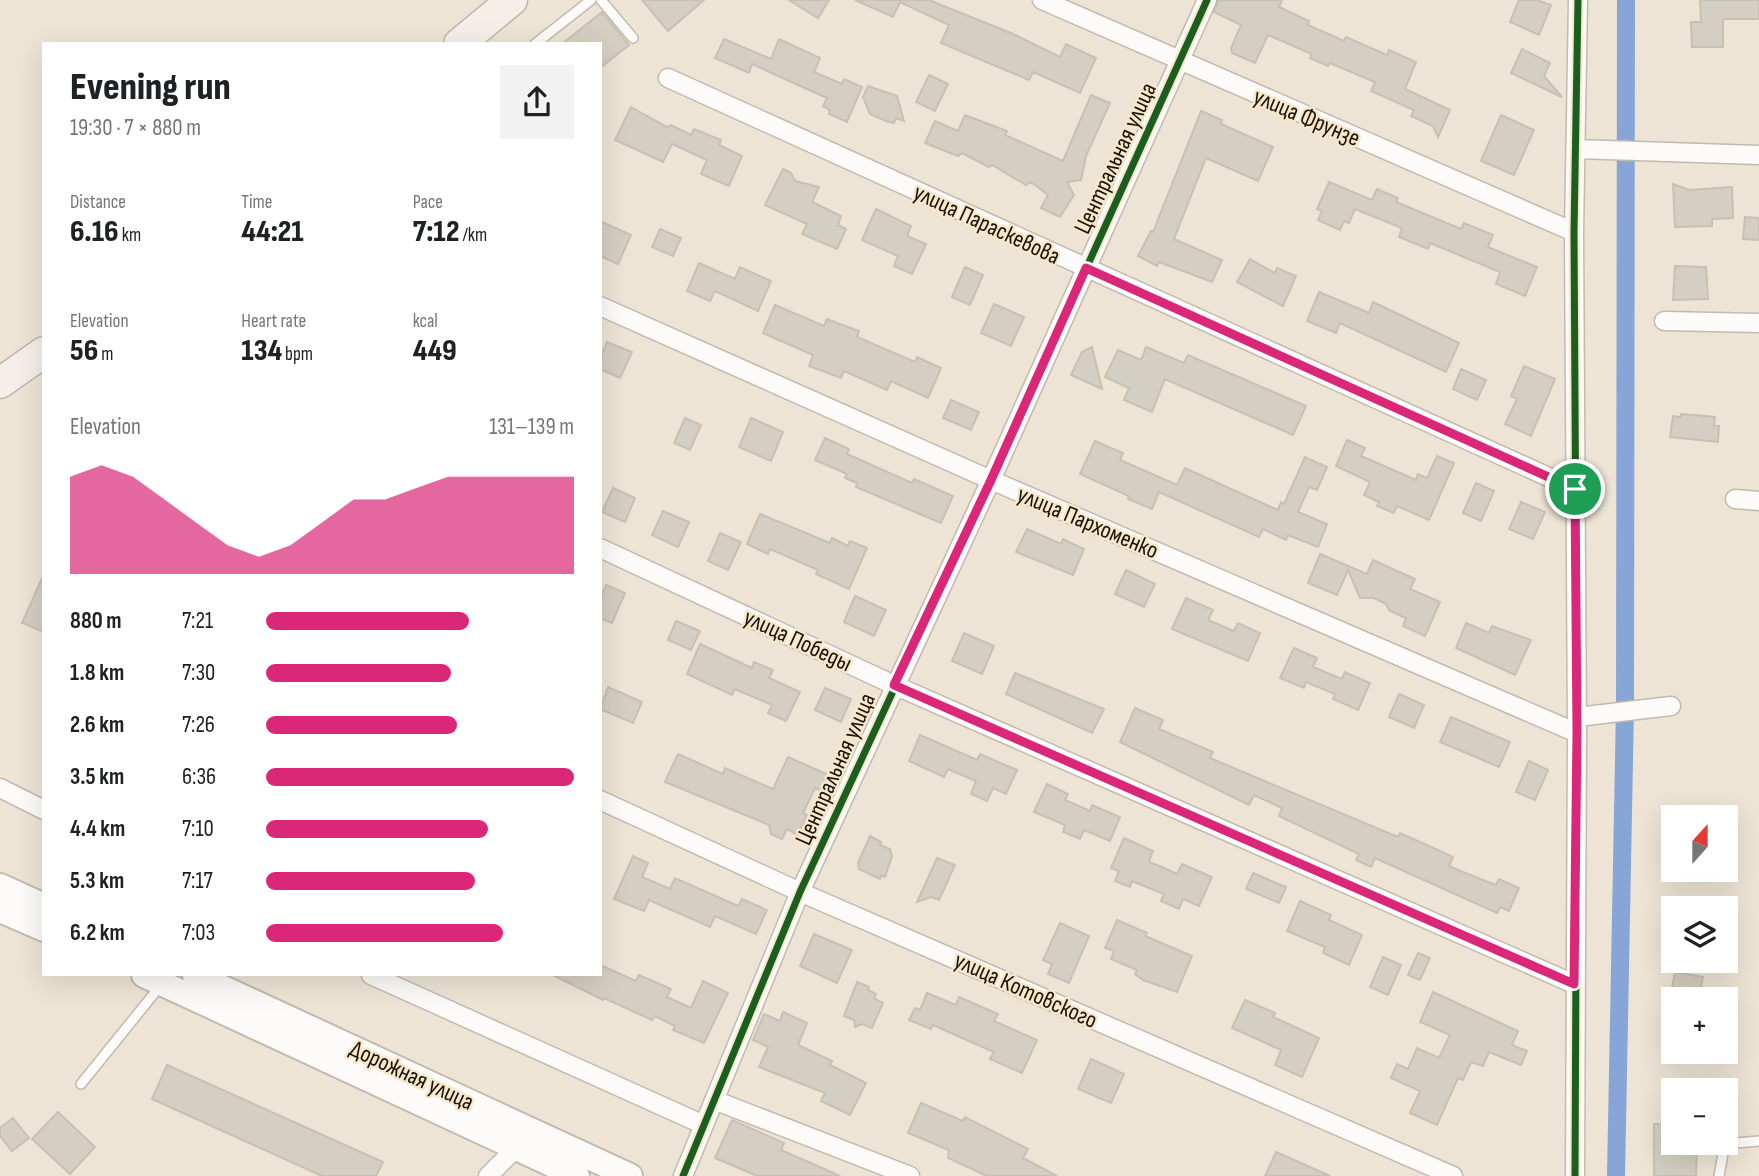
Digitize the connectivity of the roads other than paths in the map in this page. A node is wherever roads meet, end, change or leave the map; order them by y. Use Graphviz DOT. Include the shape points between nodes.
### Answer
graph roads {
  1 [pos="494,0"];
  2 [pos="512,0"];
  3 [pos="591,0"];
  4 [pos="601,0"];
  5 [pos="1042,0"];
  6 [pos="1207,0"];
  7 [pos="1578,0"];
  8 [pos="633,38"];
  9 [pos="443,42"];
  10 [pos="461,42"];
  11 [pos="538,42"];
  12 [pos="1180,62"];
  13 [pos="668,78"];
  14 [pos="1576,149"];
  15 [pos="1759,155"];
  16 [pos="1574,232"];
  17 [pos="1086,268"];
  18 [pos="602,307"];
  19 [pos="1664,321"];
  20 [pos="1759,323"];
  21 [pos="42,339"];
  22 [pos="42,353"];
  23 [pos="0,366"];
  24 [pos="0,383"];
  25 [pos="991,480"];
  26 [pos="1575,489"];
  27 [pos="1735,499"];
  28 [pos="1759,501"];
  29 [pos="602,549"];
  30 [pos="894,685"];
  31 [pos="1671,706"];
  32 [pos="1577,725"];
  33 [pos="0,788"];
  34 [pos="602,801"];
  35 [pos="42,809"];
  36 [pos="0,886"];
  37 [pos="800,892"];
  38 [pos="42,905"];
  39 [pos="0,909"];
  40 [pos="42,928"];
  41 [pos="197,976"];
  42 [pos="373,976"];
  43 [pos="153,979"];
  44 [pos="1574,984"];
  45 [pos="82,1084"];
  46 [pos="714,1100"];
  47 [pos="704,1125"];
  48 [pos="524,1140"];
  49 [pos="1759,1141"];
  50 [pos="488,1176"];
  51 [pos="577,1176"];
  52 [pos="630,1176"];
  53 [pos="683,1176"];
  54 [pos="910,1176"];
  55 [pos="1453,1176"];
  56 [pos="1575,1176"];
  57 [pos="1719,1176"];
  1 -- 9 [label="highway"];
  2 -- 10 [label="highway"];
  3 -- 11 [label="lane"];
  4 -- 8 [label="lane"];
  5 -- 12 [label="street, улица Фрунзе"];
  6 -- 12 [label="street, Центральная улица"];
  7 -- 14 [label="street"];
  12 -- 16 [label="street, улица Фрунзе"];
  12 -- 17 [label="street, Центральная улица"];
  13 -- 17 [label="street, улица Параскевова"];
  14 -- 15 [label="street"];
  14 -- 16 [label="street"];
  16 -- 26 [label="street"];
  17 -- 25 [label="street, Центральная улица"];
  17 -- 26 [label="street, улица Параскевова"];
  18 -- 25 [label="street, улица Пархоменко"];
  19 -- 20 [label="street"];
  21 -- 23 [label="highway"];
  22 -- 24 [label="highway"];
  25 -- 30 [label="street, Центральная улица"];
  25 -- 32 [label="street, улица Пархоменко"];
  26 -- 32 [label="street"];
  27 -- 28 [label="street"];
  29 -- 30 [label="street, улица Победы"];
  30 -- 37 [label="street, Центральная улица"];
  30 -- 44 [label="street, улица Победы"];
  31 -- 32 [label="street"];
  32 -- 44 [label="street"];
  33 -- 35 [label="street"];
  34 -- 37 [label="street, улица Котовского"];
  36 -- 38 [label="main road"];
  37 -- 46 [label="street, Центральная улица"];
  37 -- 55 [label="street, улица Котовского"];
  39 -- 40 [label="main road"];
  41 -- 48 [label="main road, Дорожная улица"];
  42 -- 47 [label="street"];
  43 -- 45 [label="lane"];
  43 -- 48 [label="main road, Дорожная улица"];
  44 -- 56 [label="street"];
  46 -- 47 [label="street, Центральная улица"];
  46 -- 54 [label="street"];
  47 -- 53 [label="street, Центральная улица"];
  48 -- 50 [label="street"];
  48 -- 51 [label="main road, Дорожная улица"];
  48 -- 52 [label="main road, Дорожная улица"];
  49 -- 57 [label="lane" via="1724,1148"];
}
